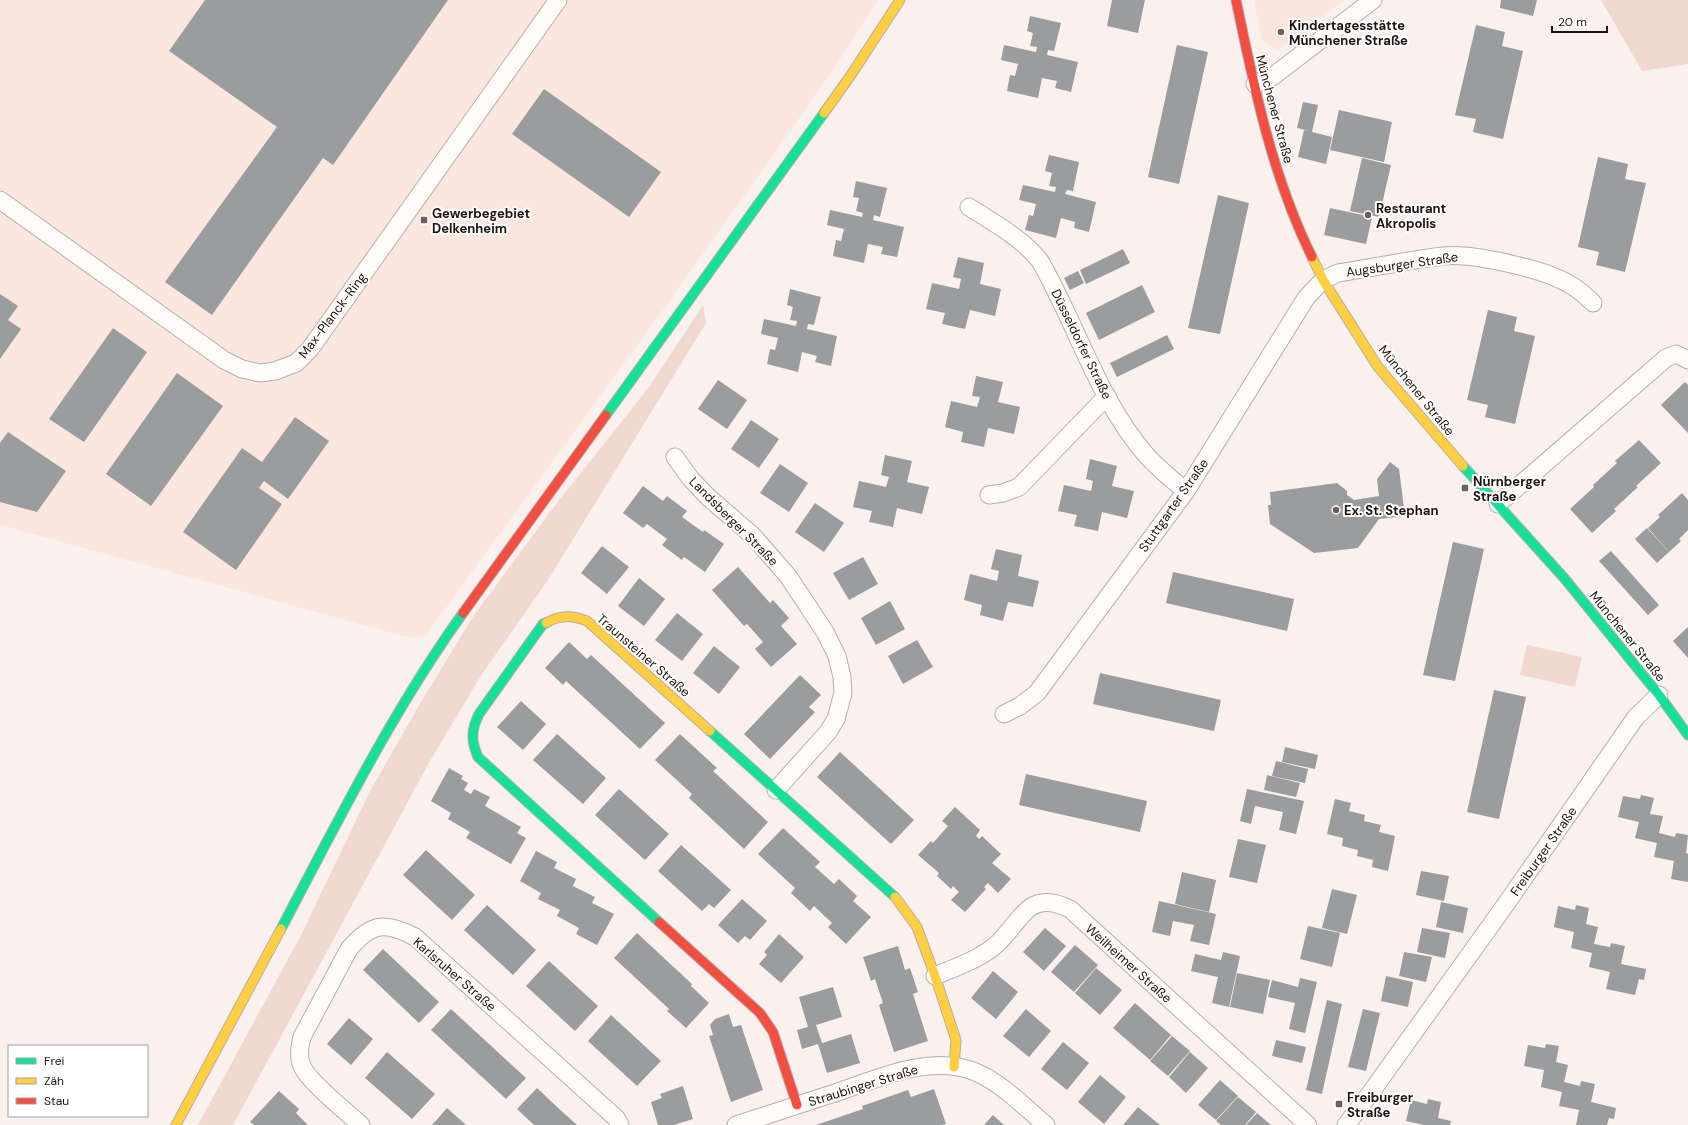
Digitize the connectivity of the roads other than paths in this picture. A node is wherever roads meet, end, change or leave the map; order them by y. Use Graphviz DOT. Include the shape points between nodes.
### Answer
graph roads {
  1 [pos="558,0"];
  2 [pos="900,0"];
  3 [pos="1236,0"];
  4 [pos="1373,0"];
  5 [pos="1255,84"];
  6 [pos="0,200"];
  7 [pos="969,207"];
  8 [pos="1322,280"];
  9 [pos="1593,303"];
  10 [pos="1688,360"];
  11 [pos="1107,396"];
  12 [pos="675,457"];
  13 [pos="1186,491"];
  14 [pos="989,495"];
  15 [pos="1498,504"];
  16 [pos="1659,695"];
  17 [pos="1004,714"];
  18 [pos="1688,735"];
  19 [pos="776,790"];
  20 [pos="935,976"];
  21 [pos="954,1067"];
  22 [pos="797,1105"];
  23 [pos="176,1125"];
  24 [pos="361,1125"];
  25 [pos="620,1125"];
  26 [pos="736,1125"];
  27 [pos="1046,1125"];
  28 [pos="1308,1125"];
  29 [pos="1346,1125"];
  1 -- 6 [label="street, Max-Planck-Ring" via="310,349 296,362 275,371 260,373 242,369 224,360"];
  2 -- 23 [label="street" via="850,75 412,687 351,795 232,1024"];
  3 -- 5 [label="street, Münchener Straße"];
  4 -- 5 [label="street" via="1272,77"];
  5 -- 8 [label="street, Münchener Straße" via="1282,184"];
  7 -- 11 [label="street, Düsseldorfer Straße" via="1020,241 1040,261"];
  8 -- 9 [label="street, Augsburger Straße" via="1338,273 1443,256 1478,257 1541,272 1570,284"];
  8 -- 13 [label="street, Stuttgarter Straße" via="1306,298"];
  8 -- 15 [label="street, Münchener Straße" via="1378,367 1434,434"];
  10 -- 15 [label="street" via="1676,354 1666,358"];
  11 -- 13 [label="street, Düsseldorfer Straße" via="1147,456"];
  11 -- 14 [label="street" via="1019,487"];
  12 -- 19 [label="street, Landsberger Straße" via="708,497 753,536 788,576 825,632 837,656 843,693 836,719 828,732"];
  13 -- 17 [label="street, Stuttgarter Straße" via="1037,693"];
  15 -- 16 [label="street, Münchener Straße" via="1565,579"];
  16 -- 18 [label="street, Münchener Straße"];
  16 -- 29 [label="street, Freiburger Straße" via="1636,717 1506,904"];
  19 -- 20 [label="street, Traunsteiner Straße" via="897,898 917,926"];
  19 -- 22 [label="street, Traunsteiner Straße" via="587,621 576,616 553,618 543,624 473,726 472,745 478,757 760,1013 773,1032"];
  20 -- 21 [label="street, Traunsteiner Straße" via="956,1040"];
  20 -- 28 [label="street, Weilheimer Straße" via="979,957 998,944 1031,907 1042,903 1057,903 1070,909"];
  21 -- 22 [label="street, Straubinger Straße" via="928,1066 900,1071"];
  21 -- 27 [label="street, Straubinger Straße" via="973,1071 998,1084"];
  22 -- 26 [label="street, Straubinger Straße"];
  24 -- 25 [label="street, Karlsruher Straße" via="308,1076 301,1065 299,1051 302,1037 349,949 360,936 371,929 385,927 400,929 415,937 616,1118"];
}
